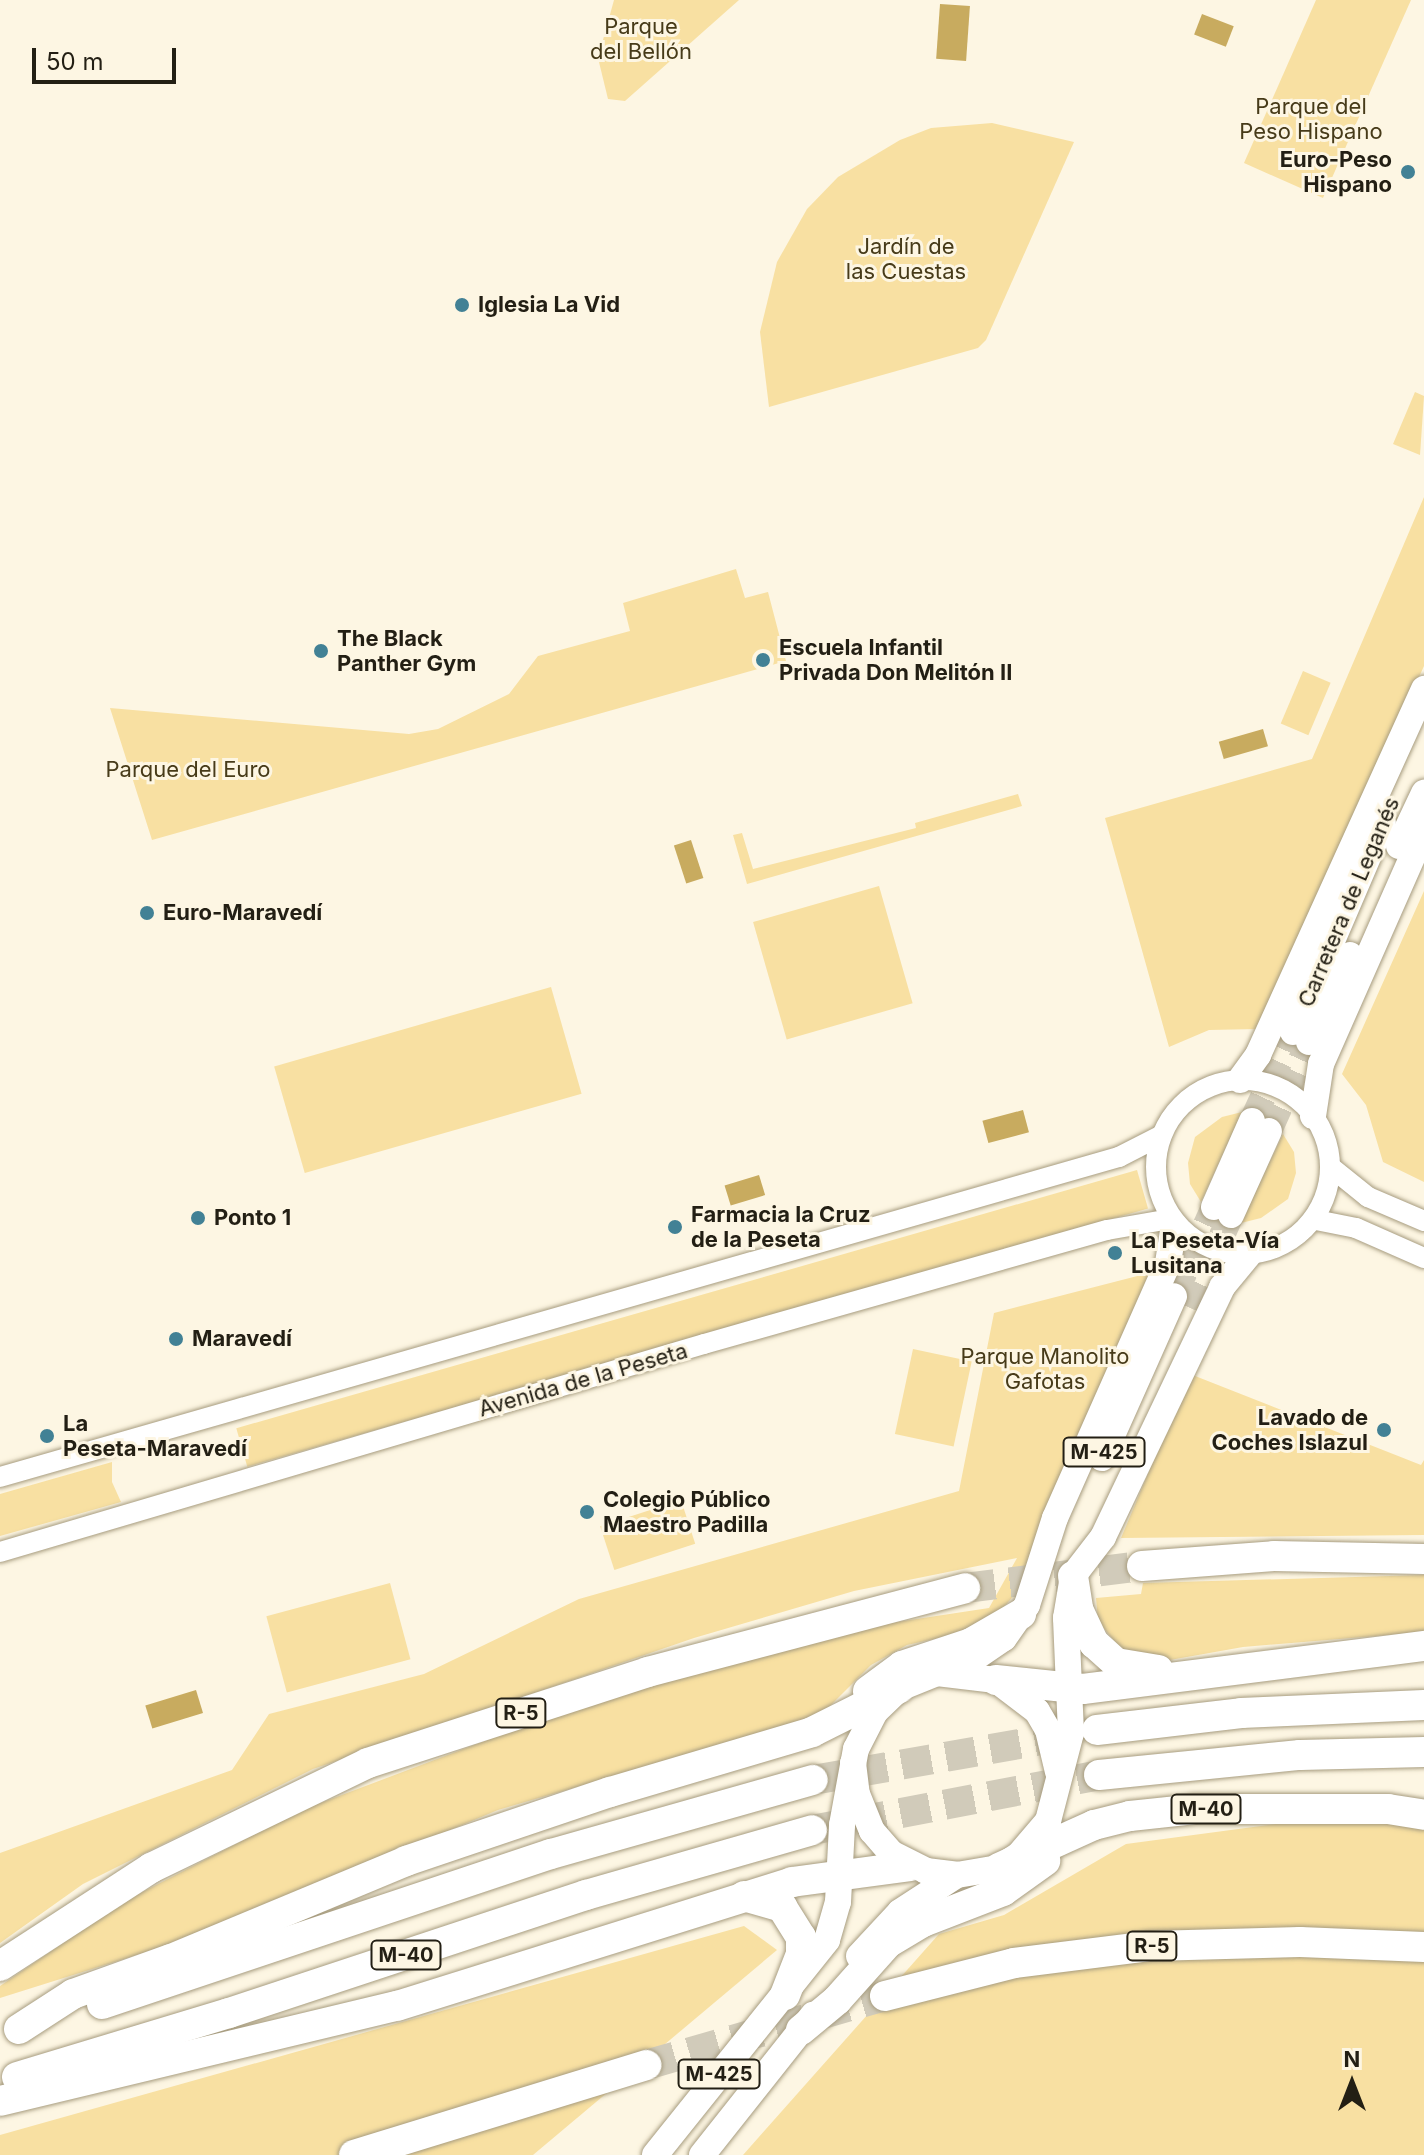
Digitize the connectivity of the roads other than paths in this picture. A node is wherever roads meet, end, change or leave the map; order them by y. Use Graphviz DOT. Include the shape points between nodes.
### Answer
graph roads {
  1 [pos="1424,689"];
  2 [pos="1424,727"];
  3 [pos="1424,793"];
  4 [pos="1424,831"];
  5 [pos="1240,1080"];
  6 [pos="1313,1116"];
  7 [pos="1261,1126"];
  8 [pos="1162,1135"];
  9 [pos="1332,1168"];
  10 [pos="1223,1211"];
  11 [pos="1316,1220"];
  12 [pos="1424,1221"];
  13 [pos="1172,1222"];
  14 [pos="1251,1252"];
  15 [pos="1424,1258"];
  16 [pos="0,1477"];
  17 [pos="0,1552"];
  18 [pos="1424,1559"];
  19 [pos="1142,1566"];
  20 [pos="1073,1576"];
  21 [pos="965,1588"];
  22 [pos="1024,1610"];
  23 [pos="1424,1646"];
  24 [pos="1224,1671"];
  25 [pos="954,1672"];
  26 [pos="996,1680"];
  27 [pos="900,1688"];
  28 [pos="1067,1688"];
  29 [pos="1424,1705"];
  30 [pos="1097,1730"];
  31 [pos="812,1732"];
  32 [pos="1424,1752"];
  33 [pos="853,1763"];
  34 [pos="1099,1775"];
  35 [pos="813,1780"];
  36 [pos="1058,1788"];
  37 [pos="1424,1815"];
  38 [pos="812,1830"];
  39 [pos="1069,1838"];
  40 [pos="910,1866"];
  41 [pos="999,1868"];
  42 [pos="840,1872"];
  43 [pos="957,1875"];
  44 [pos="744,1896"];
  45 [pos="1424,1947"];
  46 [pos="0,1966"];
  47 [pos="785,1995"];
  48 [pos="885,1996"];
  49 [pos="801,2030"];
  50 [pos="10,2032"];
  51 [pos="646,2065"];
  52 [pos="0,2082"];
  53 [pos="0,2101"];
  54 [pos="354,2155"];
  55 [pos="655,2155"];
  56 [pos="702,2155"];
  1 -- 5 [label="main road" via="1258,1055"];
  2 -- 3 [label="main road, Carretera de Leganés" via="1301,1037"];
  4 -- 6 [label="main road" via="1321,1064"];
  5 -- 6 [label="street" via="1280,1089"];
  5 -- 8 [label="street" via="1208,1086 1194,1095"];
  6 -- 9 [label="street"];
  7 -- 10 [label="main road"];
  8 -- 13 [label="street" via="1155,1169"];
  8 -- 16 [label="street" via="1119,1157"];
  9 -- 11 [label="street" via="1329,1194"];
  9 -- 12 [label="street" via="1368,1197"];
  11 -- 14 [label="street" via="1284,1243"];
  11 -- 15 [label="street" via="1356,1228"];
  13 -- 14 [label="street" via="1208,1245"];
  13 -- 17 [label="street, Avenida de la Peseta" via="1107,1230"];
  13 -- 22 [label="main road" via="1168,1263 1055,1518"];
  14 -- 20 [label="main road" via="1222,1287 1103,1537"];
  18 -- 19 [label="highway" via="1274,1556"];
  20 -- 22 [label="main road, M-425" via="1182,1302"];
  20 -- 24 [label="highway" via="1083,1621 1094,1643 1116,1663"];
  20 -- 28 [label="main road, M-425" via="1066,1618"];
  21 -- 46 [label="highway, R-5" via="648,1672 368,1763 213,1836 100,1899"];
  22 -- 25 [label="main road, M-425" via="990,1650"];
  22 -- 31 [label="highway" via="971,1643 902,1666"];
  23 -- 24 [label="highway"];
  24 -- 28 [label="highway"];
  25 -- 26 [label="main road, M-425"];
  25 -- 27 [label="main road, M-425"];
  26 -- 28 [label="highway, M-425"];
  26 -- 36 [label="main road, M-425" via="1037,1711 1048,1730 1058,1763"];
  27 -- 31 [label="highway"];
  27 -- 33 [label="main road, M-425" via="875,1712"];
  28 -- 36 [label="main road, M-425" via="1071,1733"];
  29 -- 30 [label="highway" via="1241,1713"];
  31 -- 50 [label="highway" via="406,1861 73,1994"];
  32 -- 34 [label="highway, M-40" via="1286,1756"];
  33 -- 40 [label="main road" via="872,1831"];
  33 -- 42 [label="main road, M-425"];
  35 -- 50 [label="highway, M-40" via="551,1854 216,1969"];
  36 -- 41 [label="main road, M-425" via="1048,1821 1019,1855"];
  37 -- 39 [label="highway, M-40" via="1388,1809 1195,1809 1130,1816"];
  38 -- 52 [label="highway, M-40" via="586,1895"];
  39 -- 41 [label="highway, M-40"];
  39 -- 49 [label="highway, M-40" via="1019,1882 923,1922 888,1943 837,2000"];
  40 -- 42 [label="highway"];
  40 -- 43 [label="main road, M-425"];
  41 -- 43 [label="main road, M-425"];
  42 -- 44 [label="highway, M-40"];
  42 -- 47 [label="main road, M-425" via="827,1940"];
  43 -- 49 [label="main road, M-425" via="900,1912 874,1937"];
  44 -- 47 [label="highway" via="782,1907 801,1937"];
  44 -- 53 [label="highway, M-40" via="397,2006"];
  45 -- 48 [label="highway, R-5" via="1300,1942 1151,1946 1014,1963"];
  47 -- 55 [label="main road, M-425"];
  49 -- 56 [label="main road, M-425"];
  51 -- 54 [label="highway"];
}
